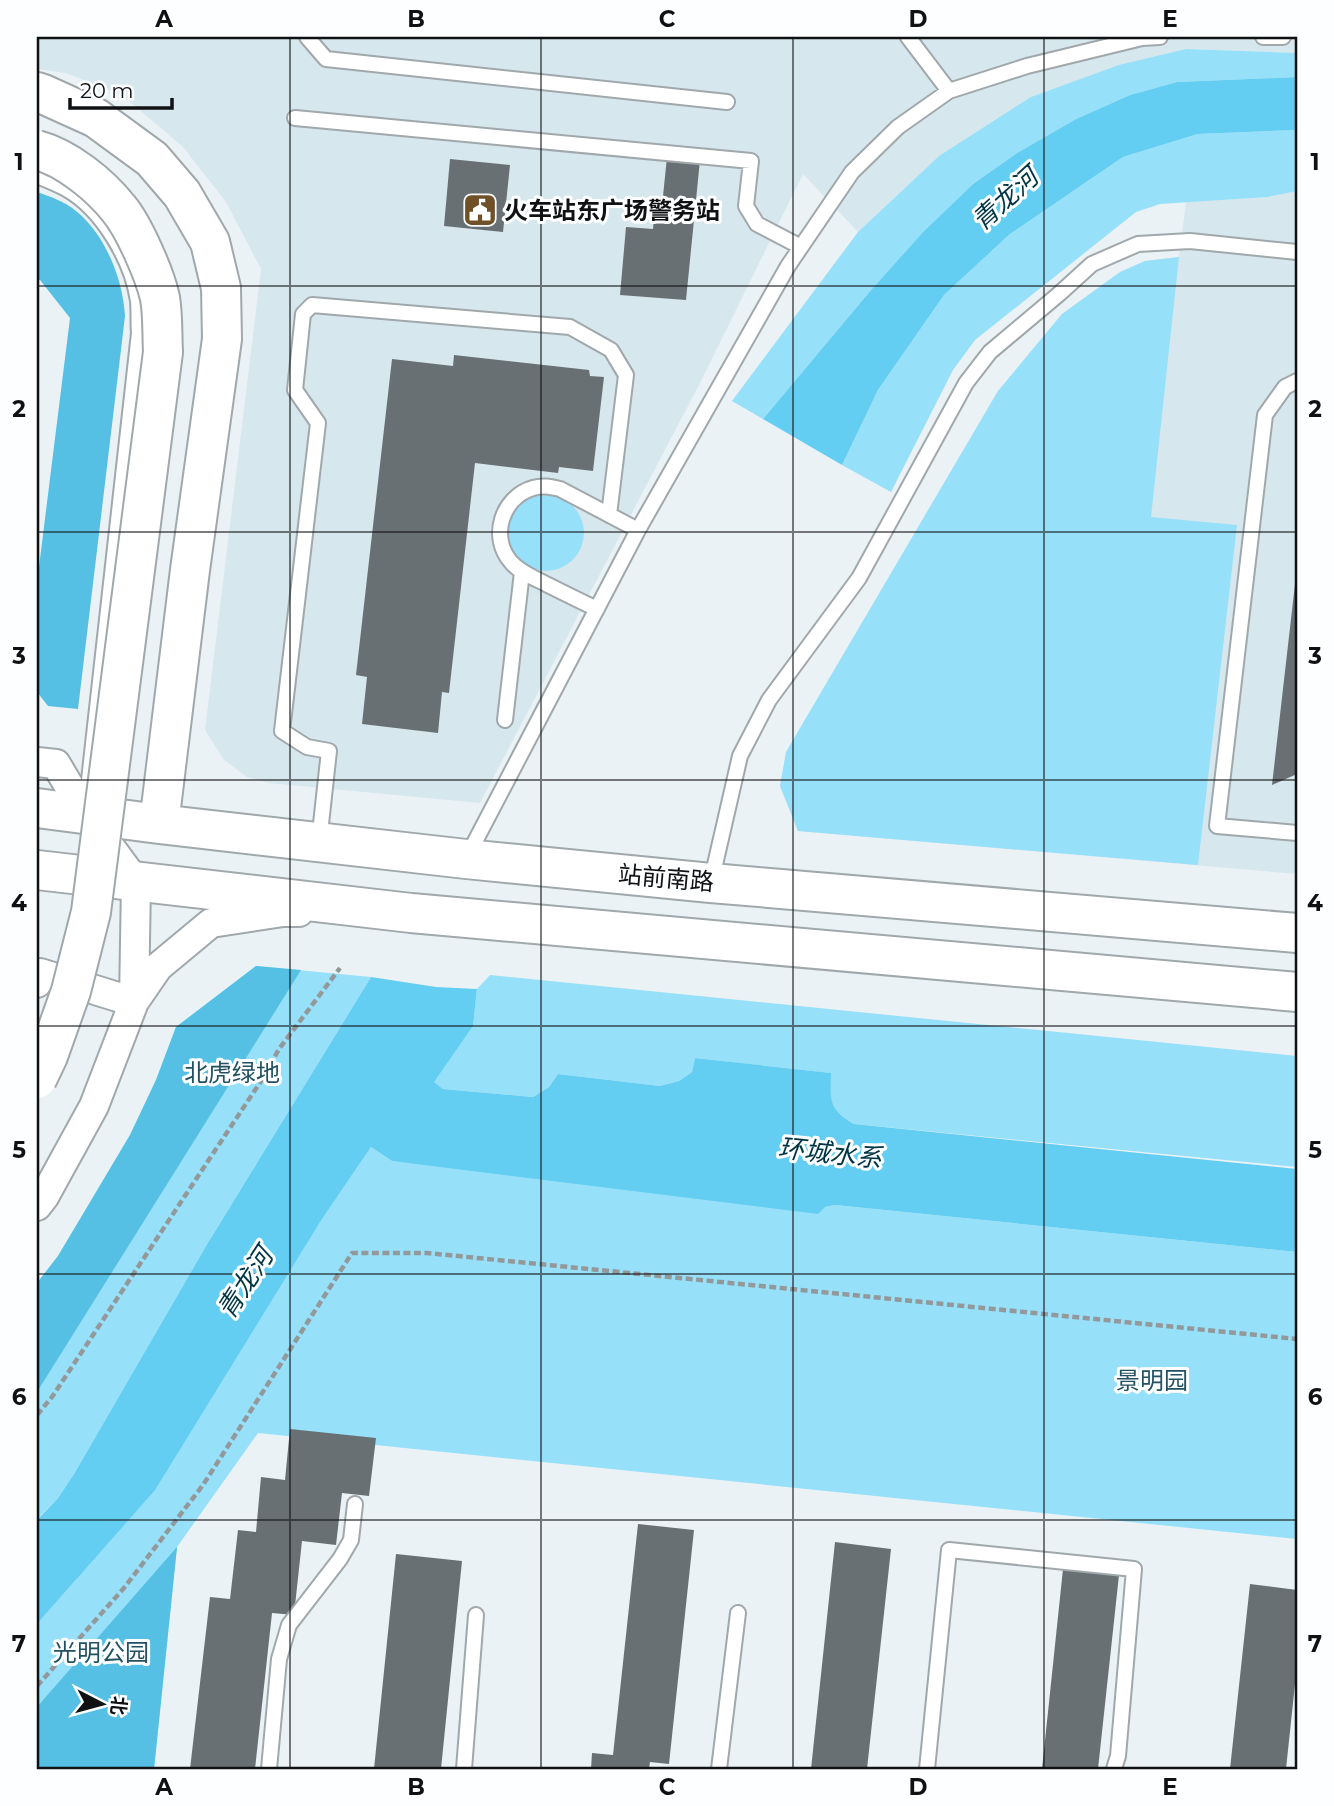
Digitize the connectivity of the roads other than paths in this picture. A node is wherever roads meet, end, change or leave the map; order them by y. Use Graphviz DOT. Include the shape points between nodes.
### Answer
graph roads {
  1 [pos="307,37"];
  2 [pos="908,37"];
  3 [pos="1160,37"];
  4 [pos="1263,37"];
  5 [pos="1283,37"];
  6 [pos="949,91"];
  7 [pos="37,92"];
  8 [pos="727,102"];
  9 [pos="295,118"];
  10 [pos="37,150"];
  11 [pos="37,176"];
  12 [pos="801,247"];
  13 [pos="1297,252"];
  14 [pos="1297,381"];
  15 [pos="609,515"];
  16 [pos="638,530"];
  17 [pos="522,572"];
  18 [pos="597,609"];
  19 [pos="505,720"];
  20 [pos="37,762"];
  21 [pos="37,808"];
  22 [pos="85,813"];
  23 [pos="159,824"];
  24 [pos="1297,833"];
  25 [pos="319,843"];
  26 [pos="466,859"];
  27 [pos="37,870"];
  28 [pos="136,882"];
  29 [pos="711,883"];
  30 [pos="411,913"];
  31 [pos="1297,933"];
  32 [pos="38,970"];
  33 [pos="1297,992"];
  34 [pos="134,1002"];
  35 [pos="37,1079"];
  36 [pos="37,1206"];
  37 [pos="355,1504"];
  38 [pos="738,1614"];
  39 [pos="476,1615"];
  40 [pos="269,1769"];
  41 [pos="464,1769"];
  42 [pos="719,1769"];
  43 [pos="928,1769"];
  44 [pos="1114,1769"];
  1 -- 8 [label="lane" via="326,59"];
  2 -- 6 [label="lane"];
  3 -- 6 [label="lane" via="1027,66"];
  4 -- 5 [label="lane"];
  6 -- 12 [label="lane" via="898,127 852,172"];
  7 -- 23 [label="main road" via="96,118 152,159 182,194 210,243 220,288 222,339"];
  9 -- 12 [label="lane" via="751,161 746,206 757,224"];
  10 -- 35 [label="main road, bridge" via="87,177 120,210 142,247 160,298 163,352 91,912 71,991"];
  11 -- 22 [label="lane" via="89,206 112,234 138,300 139,333"];
  12 -- 16 [label="lane"];
  13 -- 29 [label="lane" via="1190,241 1138,244 1092,264 990,352 965,383 859,578 757,722 740,756"];
  14 -- 24 [label="lane" via="1285,387 1265,415 1217,826"];
  15 -- 16 [label="lane"];
  15 -- 17 [label="lane" via="547,486 519,495 502,517 499,533 510,562"];
  15 -- 25 [label="lane" via="626,375 611,350 570,327 312,305 303,314 295,390 318,422 282,731 307,747 329,751"];
  16 -- 18 [label="lane"];
  17 -- 18 [label="lane"];
  17 -- 19 [label="lane"];
  18 -- 26 [label="lane"];
  20 -- 22 [label="street" via="56,764"];
  21 -- 22 [label="main road, 站前南路"];
  22 -- 23 [label="main road, 站前南路"];
  22 -- 28 [label="street"];
  23 -- 25 [label="main road, 站前南路"];
  25 -- 26 [label="main road, 站前南路"];
  26 -- 29 [label="main road, 站前南路"];
  27 -- 28 [label="main road"];
  28 -- 30 [label="main road"];
  28 -- 34 [label="street"];
  29 -- 31 [label="main road, 站前南路"];
  30 -- 33 [label="main road"];
  30 -- 34 [label="street" via="283,912 211,922 158,967"];
  32 -- 34 [label="street"];
  34 -- 36 [label="street" via="94,1106"];
  37 -- 40 [label="lane" via="351,1540 341,1559 289,1625 279,1660"];
  38 -- 42 [label="lane"];
  39 -- 41 [label="lane"];
  43 -- 44 [label="lane" via="949,1550 1134,1569"];
}
